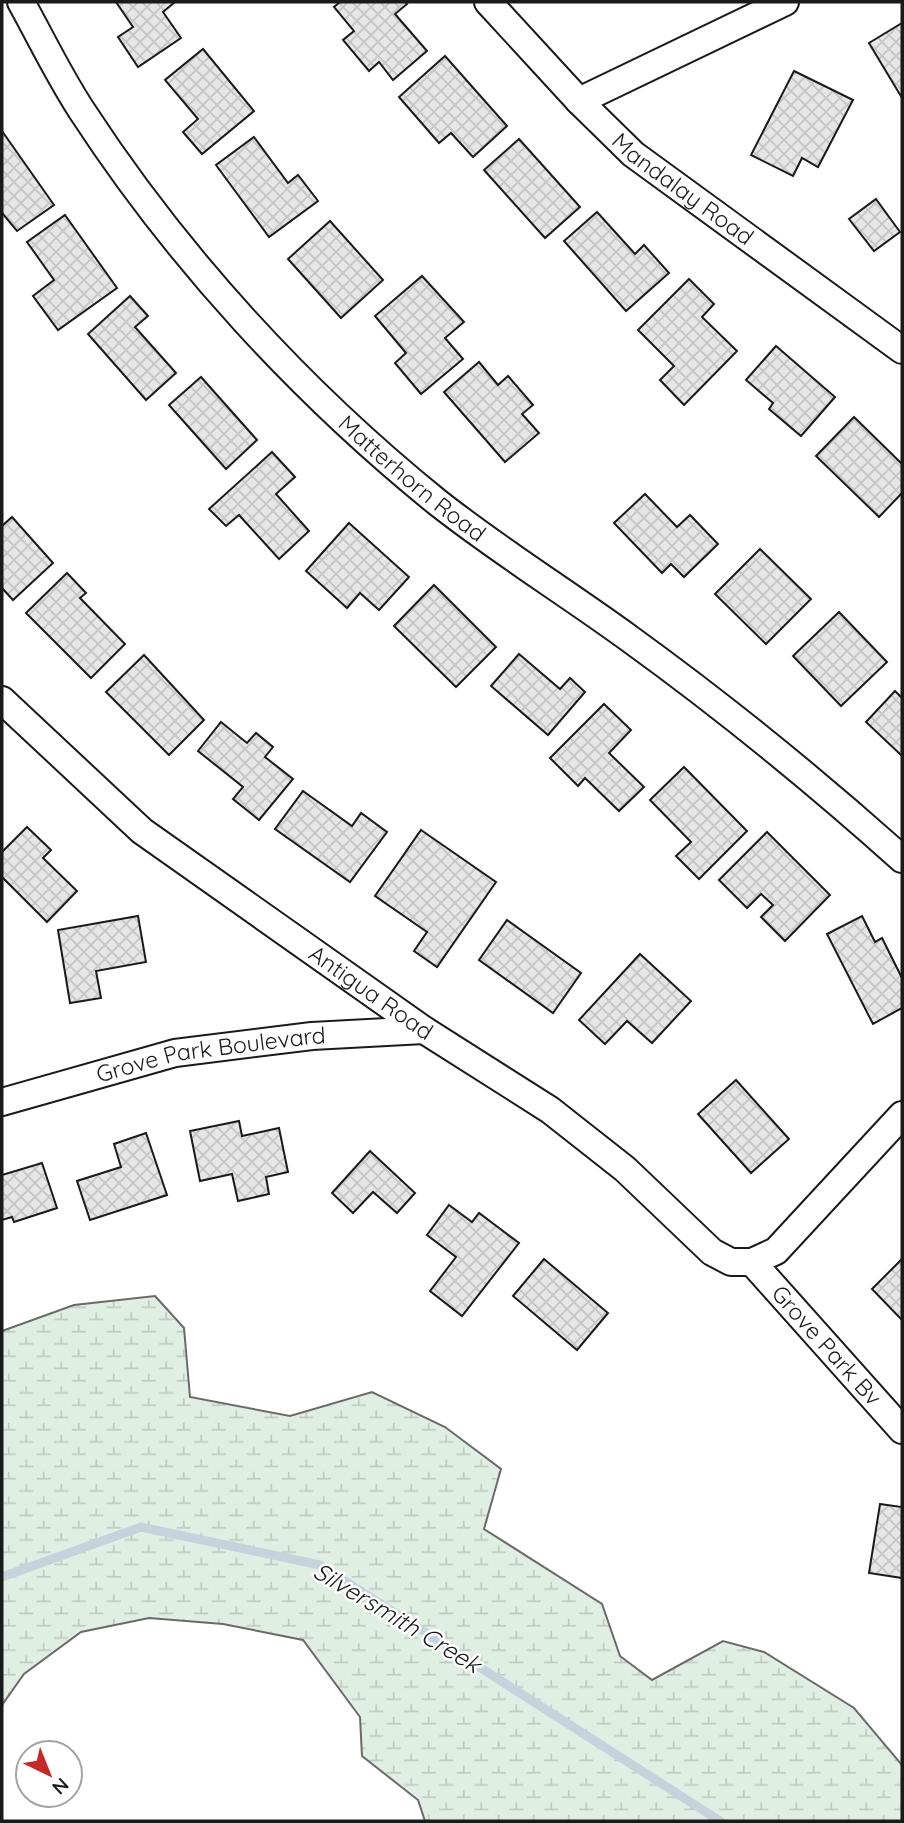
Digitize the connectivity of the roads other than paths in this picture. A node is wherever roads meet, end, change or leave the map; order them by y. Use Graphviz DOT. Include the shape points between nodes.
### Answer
graph roads {
  1 [pos="21,2"];
  2 [pos="488,2"];
  3 [pos="785,2"];
  4 [pos="579,101"];
  5 [pos="902,350"];
  6 [pos="2,700"];
  7 [pos="902,859"];
  8 [pos="424,1030"];
  9 [pos="2,1102"];
  10 [pos="902,1115"];
  11 [pos="752,1262"];
  12 [pos="902,1430"];
  1 -- 7 [label="street, Matterhorn Road" via="81,110 170,233 299,374 439,503 634,642 852,813"];
  2 -- 4 [label="street, Mandalay Road"];
  3 -- 4 [label="street"];
  4 -- 5 [label="street, Mandalay Road" via="634,154"];
  6 -- 8 [label="street, Antigua Road" via="142,831"];
  8 -- 9 [label="street, Grove Park Boulevard" via="312,1036 175,1053"];
  8 -- 11 [label="street, Antigua Road" via="551,1111 625,1169 712,1252 731,1262"];
  10 -- 11 [label="street" via="776,1251"];
  11 -- 12 [label="street, Grove Park Bv"];
}
